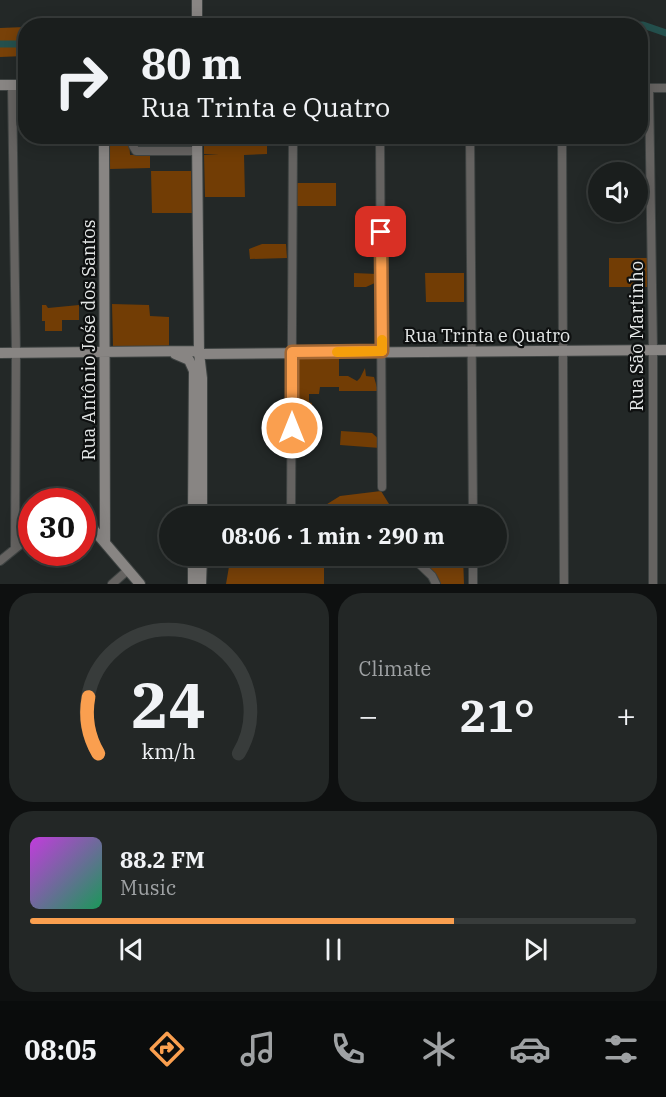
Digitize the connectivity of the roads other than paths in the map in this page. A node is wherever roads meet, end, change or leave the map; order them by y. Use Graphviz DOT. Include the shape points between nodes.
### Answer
graph roads {
  1 [pos="197,0"];
  2 [pos="198,18"];
  3 [pos="0,85"];
  4 [pos="12,85"];
  5 [pos="18,85"];
  6 [pos="648,88"];
  7 [pos="666,88"];
  8 [pos="104,144"];
  9 [pos="133,144"];
  10 [pos="196,144"];
  11 [pos="293,144"];
  12 [pos="380,144"];
  13 [pos="470,144"];
  14 [pos="562,144"];
  15 [pos="647,144"];
  16 [pos="196,151"];
  17 [pos="653,350"];
  18 [pos="666,350"];
  19 [pos="382,351"];
  20 [pos="472,351"];
  21 [pos="104,352"];
  22 [pos="292,352"];
  23 [pos="564,352"];
  24 [pos="0,353"];
  25 [pos="16,353"];
  26 [pos="195,354"];
  27 [pos="382,487"];
  28 [pos="193,506"];
  29 [pos="202,506"];
  30 [pos="291,506"];
  31 [pos="473,506"];
  32 [pos="96,532"];
  33 [pos="105,543"];
  34 [pos="18,547"];
  35 [pos="15,549"];
  36 [pos="0,561"];
  37 [pos="193,566"];
  38 [pos="202,566"];
  39 [pos="422,566"];
  40 [pos="473,566"];
  41 [pos="128,570"];
  42 [pos="112,584"];
  43 [pos="140,584"];
  44 [pos="193,584"];
  45 [pos="201,584"];
  46 [pos="436,584"];
  47 [pos="473,584"];
  48 [pos="564,584"];
  49 [pos="653,584"];
  1 -- 2 [label="street"];
  3 -- 4 [label="street"];
  4 -- 5 [label="street"];
  4 -- 25 [label="street"];
  6 -- 7 [label="street"];
  8 -- 21 [label="street, Rua Antônio Jośe dos Santos"];
  9 -- 16 [label="street" via="136,151"];
  10 -- 16 [label="street"];
  11 -- 22 [label="street"];
  12 -- 19 [label="street"];
  13 -- 20 [label="street"];
  14 -- 23 [label="street"];
  15 -- 17 [label="street, Rua São Martinho"];
  16 -- 26 [label="street"];
  17 -- 18 [label="street, Rua Trinta e Quatro"];
  17 -- 23 [label="street, Rua Trinta e Quatro"];
  17 -- 49 [label="street, Rua São Martinho"];
  19 -- 20 [label="street, Rua Trinta e Quatro"];
  19 -- 22 [label="street, Rua Trinta e Quatro"];
  19 -- 27 [label="street"];
  20 -- 23 [label="street, Rua Trinta e Quatro"];
  20 -- 31 [label="street"];
  21 -- 25 [label="street, Rua Trinta e Quatro"];
  21 -- 26 [label="street, Rua Trinta e Quatro"];
  21 -- 33 [label="street, Rua Antônio Jośe dos Santos"];
  22 -- 26 [label="street, Rua Trinta e Quatro"];
  22 -- 30 [label="street"];
  23 -- 48 [label="street"];
  24 -- 25 [label="street, Rua Trinta e Quatro"];
  25 -- 35 [label="street"];
  26 -- 28 [label="street"];
  26 -- 29 [label="street"];
  32 -- 33 [label="street"];
  33 -- 41 [label="street"];
  34 -- 35 [label="street"];
  35 -- 36 [label="street"];
  37 -- 44 [label="street"];
  38 -- 45 [label="street"];
  39 -- 46 [label="street"];
  40 -- 47 [label="street"];
  41 -- 42 [label="street"];
  41 -- 43 [label="street"];
}
